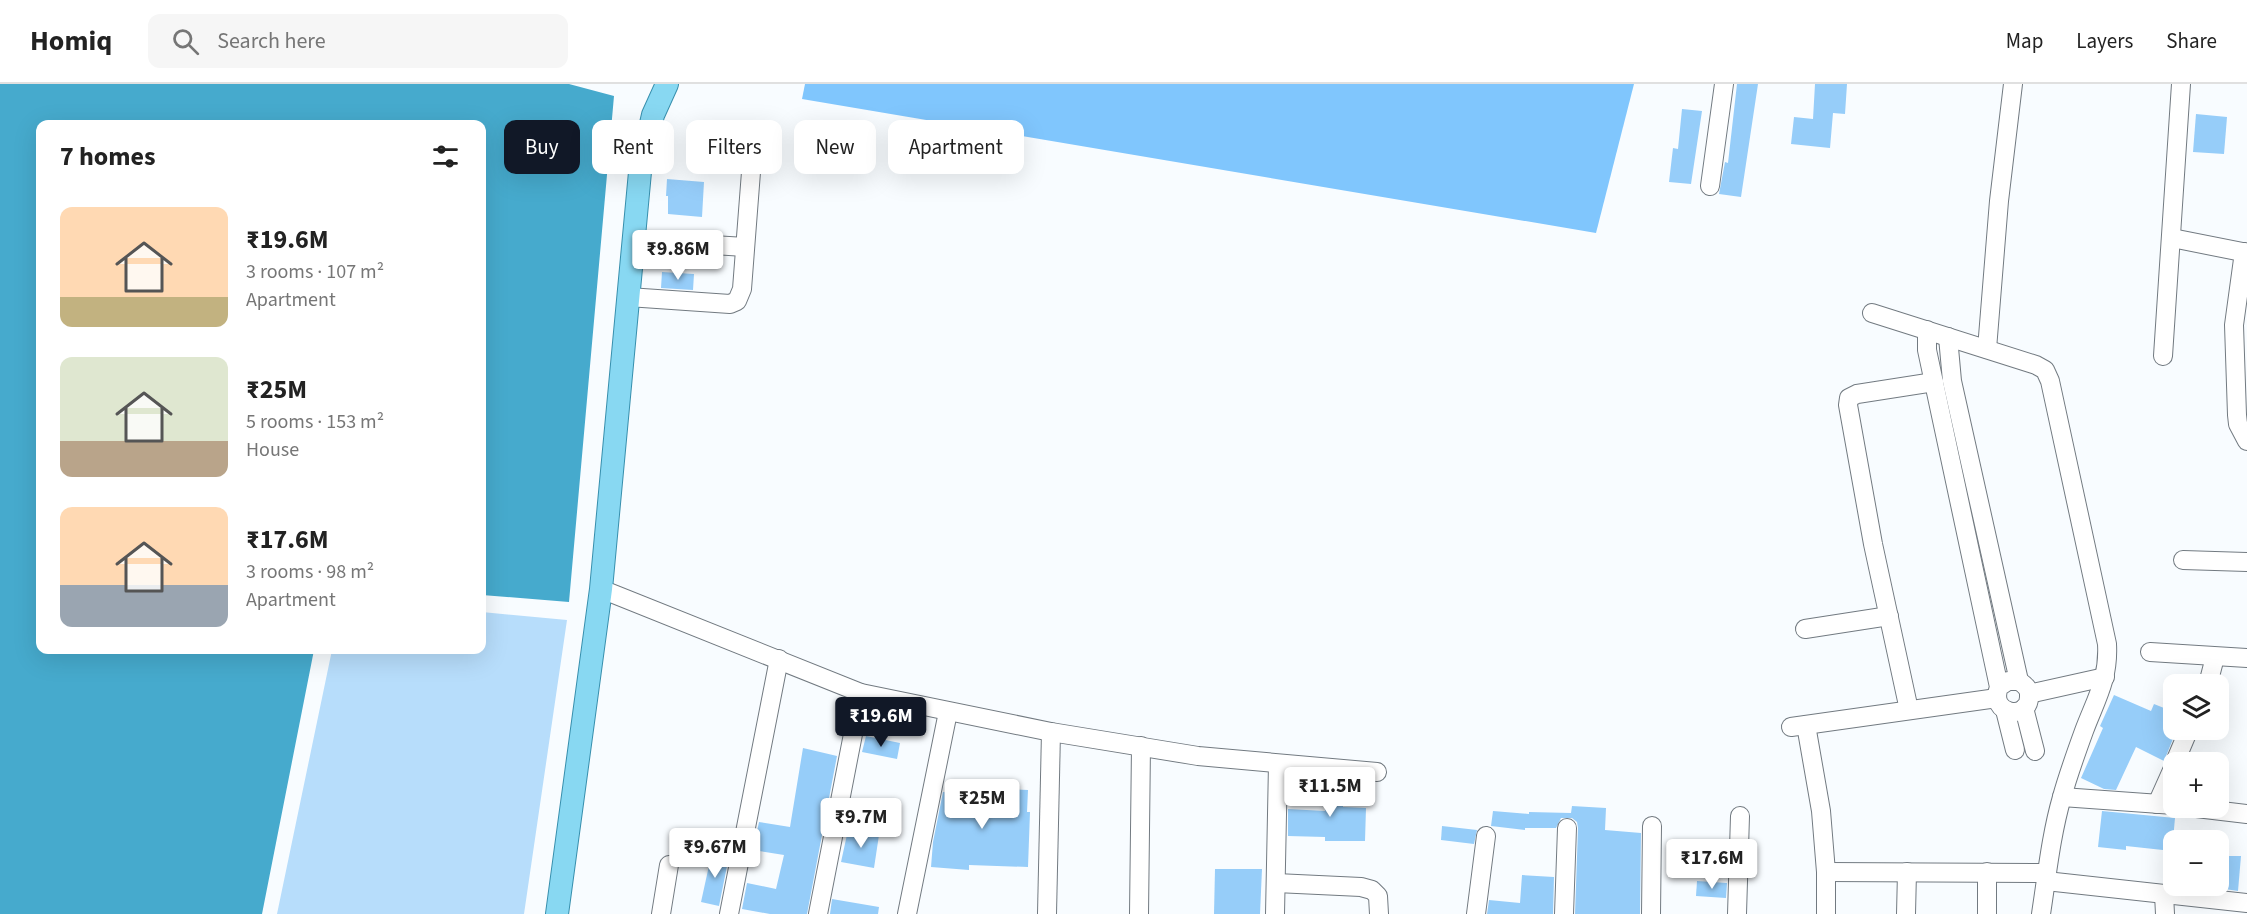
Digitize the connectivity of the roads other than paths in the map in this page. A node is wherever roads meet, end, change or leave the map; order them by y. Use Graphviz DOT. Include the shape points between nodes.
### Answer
graph roads {
  1 [pos="667,84"];
  2 [pos="1724,84"];
  3 [pos="2013,84"];
  4 [pos="2181,84"];
  5 [pos="751,174"];
  6 [pos="1710,186"];
  7 [pos="2172,238"];
  8 [pos="633,240"];
  9 [pos="745,247"];
  10 [pos="2245,253"];
  11 [pos="628,297"];
  12 [pos="1872,313"];
  13 [pos="1927,330"];
  14 [pos="1948,337"];
  15 [pos="1987,349"];
  16 [pos="2163,356"];
  17 [pos="1934,382"];
  18 [pos="2247,441"];
  19 [pos="2247,556"];
  20 [pos="2183,560"];
  21 [pos="2247,562"];
  22 [pos="601,589"];
  23 [pos="1889,616"];
  24 [pos="1805,629"];
  25 [pos="2150,652"];
  26 [pos="2215,657"];
  27 [pos="2247,658"];
  28 [pos="780,659"];
  29 [pos="2211,674"];
  30 [pos="2105,677"];
  31 [pos="861,693"];
  32 [pos="2024,694"];
  33 [pos="2001,699"];
  34 [pos="1909,710"];
  35 [pos="948,711"];
  36 [pos="1051,732"];
  37 [pos="1141,746"];
  38 [pos="2015,750"];
  39 [pos="2035,752"];
  40 [pos="1278,764"];
  41 [pos="1377,772"];
  42 [pos="2062,796"];
  43 [pos="2163,805"];
  44 [pos="2229,812"];
  45 [pos="2247,814"];
  46 [pos="1740,816"];
  47 [pos="1652,826"];
  48 [pos="1567,828"];
  49 [pos="1486,836"];
  50 [pos="669,865"];
  51 [pos="1826,872"];
  52 [pos="1907,872"];
  53 [pos="1987,872"];
  54 [pos="2046,877"];
  55 [pos="1276,883"];
  56 [pos="2163,894"];
  57 [pos="2163,896"];
  58 [pos="2182,896"];
  59 [pos="2247,903"];
  60 [pos="557,914"];
  61 [pos="661,914"];
  62 [pos="729,914"];
  63 [pos="818,914"];
  64 [pos="907,914"];
  65 [pos="1047,914"];
  66 [pos="1139,914"];
  67 [pos="1275,914"];
  68 [pos="1379,914"];
  69 [pos="1476,914"];
  70 [pos="1564,914"];
  71 [pos="1651,914"];
  72 [pos="1737,914"];
  73 [pos="1826,914"];
  74 [pos="1906,914"];
  75 [pos="1987,914"];
  76 [pos="2041,914"];
  77 [pos="2165,914"];
  1 -- 8 [label="main road" via="653,115 640,172"];
  2 -- 6 [label="street"];
  3 -- 15 [label="street"];
  4 -- 7 [label="street"];
  5 -- 9 [label="street"];
  7 -- 10 [label="street"];
  7 -- 16 [label="street"];
  8 -- 9 [label="street"];
  8 -- 11 [label="main road"];
  9 -- 11 [label="street" via="742,289 737,301 730,304"];
  10 -- 18 [label="street" via="2233,350 2238,424"];
  11 -- 22 [label="main road"];
  12 -- 13 [label="street"];
  13 -- 14 [label="street"];
  13 -- 17 [label="street"];
  14 -- 15 [label="street"];
  14 -- 32 [label="street" via="1952,381"];
  15 -- 30 [label="street" via="2036,365 2045,370 2050,381 2107,644"];
  17 -- 23 [label="street" via="1849,398 1850,426"];
  17 -- 33 [label="street"];
  19 -- 21 [label="street"];
  20 -- 21 [label="street"];
  22 -- 28 [label="street"];
  22 -- 60 [label="main road"];
  23 -- 24 [label="street"];
  23 -- 34 [label="street"];
  25 -- 26 [label="street"];
  26 -- 27 [label="street"];
  26 -- 29 [label="street"];
  28 -- 31 [label="street"];
  28 -- 62 [label="street"];
  30 -- 32 [label="street"];
  30 -- 42 [label="street"];
  31 -- 35 [label="street"];
  31 -- 63 [label="street"];
  32 -- 33 [label="street" via="2015,712"];
  32 -- 33 [label="street" via="2008,681"];
  32 -- 39 [label="street"];
  33 -- 34 [label="street"];
  33 -- 38 [label="street"];
  34 -- 51 [label="street" via="1798,726 1821,811"];
  35 -- 36 [label="street"];
  35 -- 64 [label="street"];
  36 -- 37 [label="street"];
  36 -- 65 [label="street"];
  37 -- 40 [label="street"];
  37 -- 66 [label="street"];
  40 -- 41 [label="street"];
  40 -- 55 [label="street"];
  42 -- 43 [label="street"];
  42 -- 54 [label="street"];
  44 -- 45 [label="street"];
  46 -- 72 [label="street"];
  47 -- 71 [label="street"];
  48 -- 70 [label="street"];
  49 -- 69 [label="street"];
  50 -- 61 [label="street"];
  51 -- 52 [label="street"];
  51 -- 73 [label="street"];
  52 -- 53 [label="street"];
  52 -- 74 [label="street"];
  53 -- 54 [label="street"];
  53 -- 75 [label="street"];
  54 -- 56 [label="street"];
  54 -- 76 [label="street"];
  55 -- 67 [label="street"];
  55 -- 68 [label="street" via="1372,890 1378,896"];
  57 -- 77 [label="street"];
  58 -- 59 [label="street"];
}
